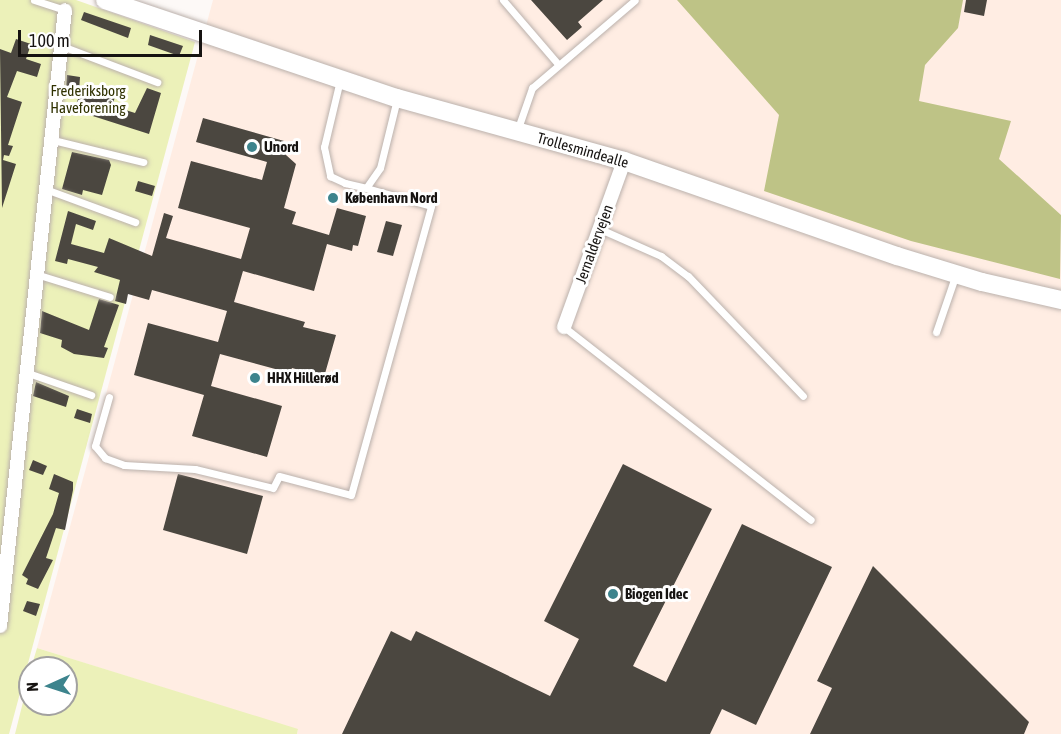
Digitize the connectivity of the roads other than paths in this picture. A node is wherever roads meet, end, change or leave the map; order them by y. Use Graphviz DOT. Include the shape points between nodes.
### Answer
graph roads {
  1 [pos="34,0"];
  2 [pos="105,0"];
  3 [pos="503,0"];
  4 [pos="635,0"];
  5 [pos="65,10"];
  6 [pos="62,46"];
  7 [pos="558,64"];
  8 [pos="340,80"];
  9 [pos="157,82"];
  10 [pos="397,98"];
  11 [pos="517,131"];
  12 [pos="53,140"];
  13 [pos="624,161"];
  14 [pos="143,162"];
  15 [pos="366,188"];
  16 [pos="48,190"];
  17 [pos="135,222"];
  18 [pos="600,229"];
  19 [pos="956,274"];
  20 [pos="39,275"];
  21 [pos="110,297"];
  22 [pos="1061,300"];
  23 [pos="564,327"];
  24 [pos="936,332"];
  25 [pos="28,373"];
  26 [pos="91,395"];
  27 [pos="803,396"];
  28 [pos="109,397"];
  29 [pos="811,520"];
  30 [pos="3,574"];
  31 [pos="0,626"];
  1 -- 5 [label="lane"];
  2 -- 8 [label="street, Trollesmindealle"];
  3 -- 7 [label="lane"];
  4 -- 7 [label="lane"];
  5 -- 6 [label="street"];
  6 -- 9 [label="lane"];
  6 -- 12 [label="street"];
  7 -- 11 [label="lane" via="532,88"];
  8 -- 10 [label="street, Trollesmindealle"];
  8 -- 15 [label="lane" via="324,147 326,167 330,176"];
  10 -- 11 [label="street, Trollesmindealle"];
  10 -- 15 [label="lane" via="380,168"];
  11 -- 13 [label="street, Trollesmindealle"];
  12 -- 14 [label="lane"];
  12 -- 16 [label="street"];
  13 -- 18 [label="street, Jernaldervejen"];
  13 -- 19 [label="street, Trollesmindealle" via="752,208"];
  15 -- 28 [label="lane" via="431,206 351,495 279,476 273,488 195,469 124,465 105,458 95,446"];
  16 -- 17 [label="lane"];
  16 -- 20 [label="street"];
  18 -- 23 [label="street, Jernaldervejen"];
  18 -- 27 [label="lane" via="661,256 688,276"];
  19 -- 22 [label="street, Trollesmindealle"];
  19 -- 24 [label="lane"];
  20 -- 21 [label="lane"];
  20 -- 25 [label="street"];
  23 -- 29 [label="lane"];
  25 -- 26 [label="lane"];
  25 -- 30 [label="street"];
  30 -- 31 [label="street"];
}
